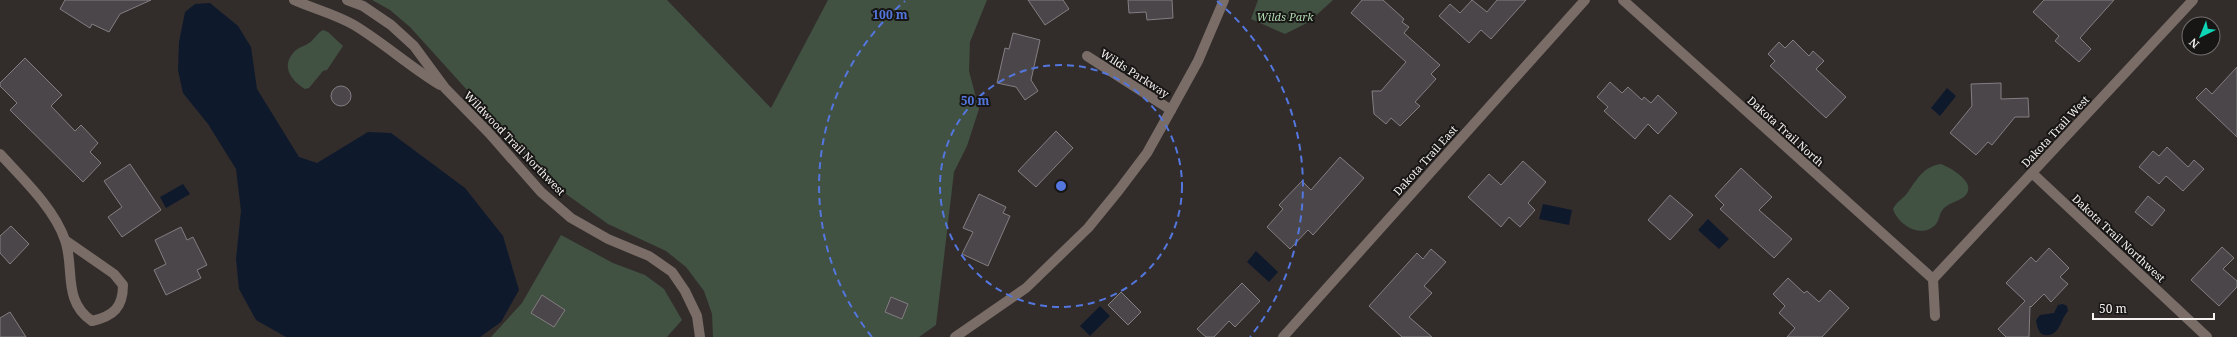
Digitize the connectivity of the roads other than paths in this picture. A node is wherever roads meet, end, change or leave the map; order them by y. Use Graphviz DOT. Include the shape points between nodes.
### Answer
graph roads {
  1 [pos="294,0"];
  2 [pos="347,0"];
  3 [pos="1224,0"];
  4 [pos="1585,0"];
  5 [pos="1623,0"];
  6 [pos="2194,0"];
  7 [pos="1087,56"];
  8 [pos="445,88"];
  9 [pos="1171,110"];
  10 [pos="0,154"];
  11 [pos="2032,173"];
  12 [pos="65,240"];
  13 [pos="1933,279"];
  14 [pos="1935,316"];
  15 [pos="700,337"];
  16 [pos="955,337"];
  17 [pos="1283,337"];
  18 [pos="2207,337"];
  1 -- 8 [label="street, Wildwood Trail Northwest" via="330,13 372,36 412,68"];
  2 -- 8 [label="street, Wildwood Trail Northwest" via="363,6 391,25 414,46"];
  3 -- 9 [label="street" via="1198,61"];
  4 -- 17 [label="street, Dakota Trail East"];
  5 -- 13 [label="street, Dakota Trail North"];
  6 -- 11 [label="street, Dakota Trail West"];
  7 -- 9 [label="street, Wilds Parkway"];
  8 -- 15 [label="street, Wildwood Trail Northwest" via="541,192 571,218 608,239 649,256 672,272 697,316"];
  9 -- 16 [label="street" via="1147,153 1088,228 1026,288"];
  10 -- 12 [label="street" via="31,188 55,221"];
  11 -- 13 [label="street, Dakota Trail West"];
  11 -- 18 [label="street, Dakota Trail Northwest"];
  12 -- 12 [label="street" via="74,298 80,313 92,321 114,312 123,299 123,285 114,274"];
  13 -- 14 [label="street"];
}
